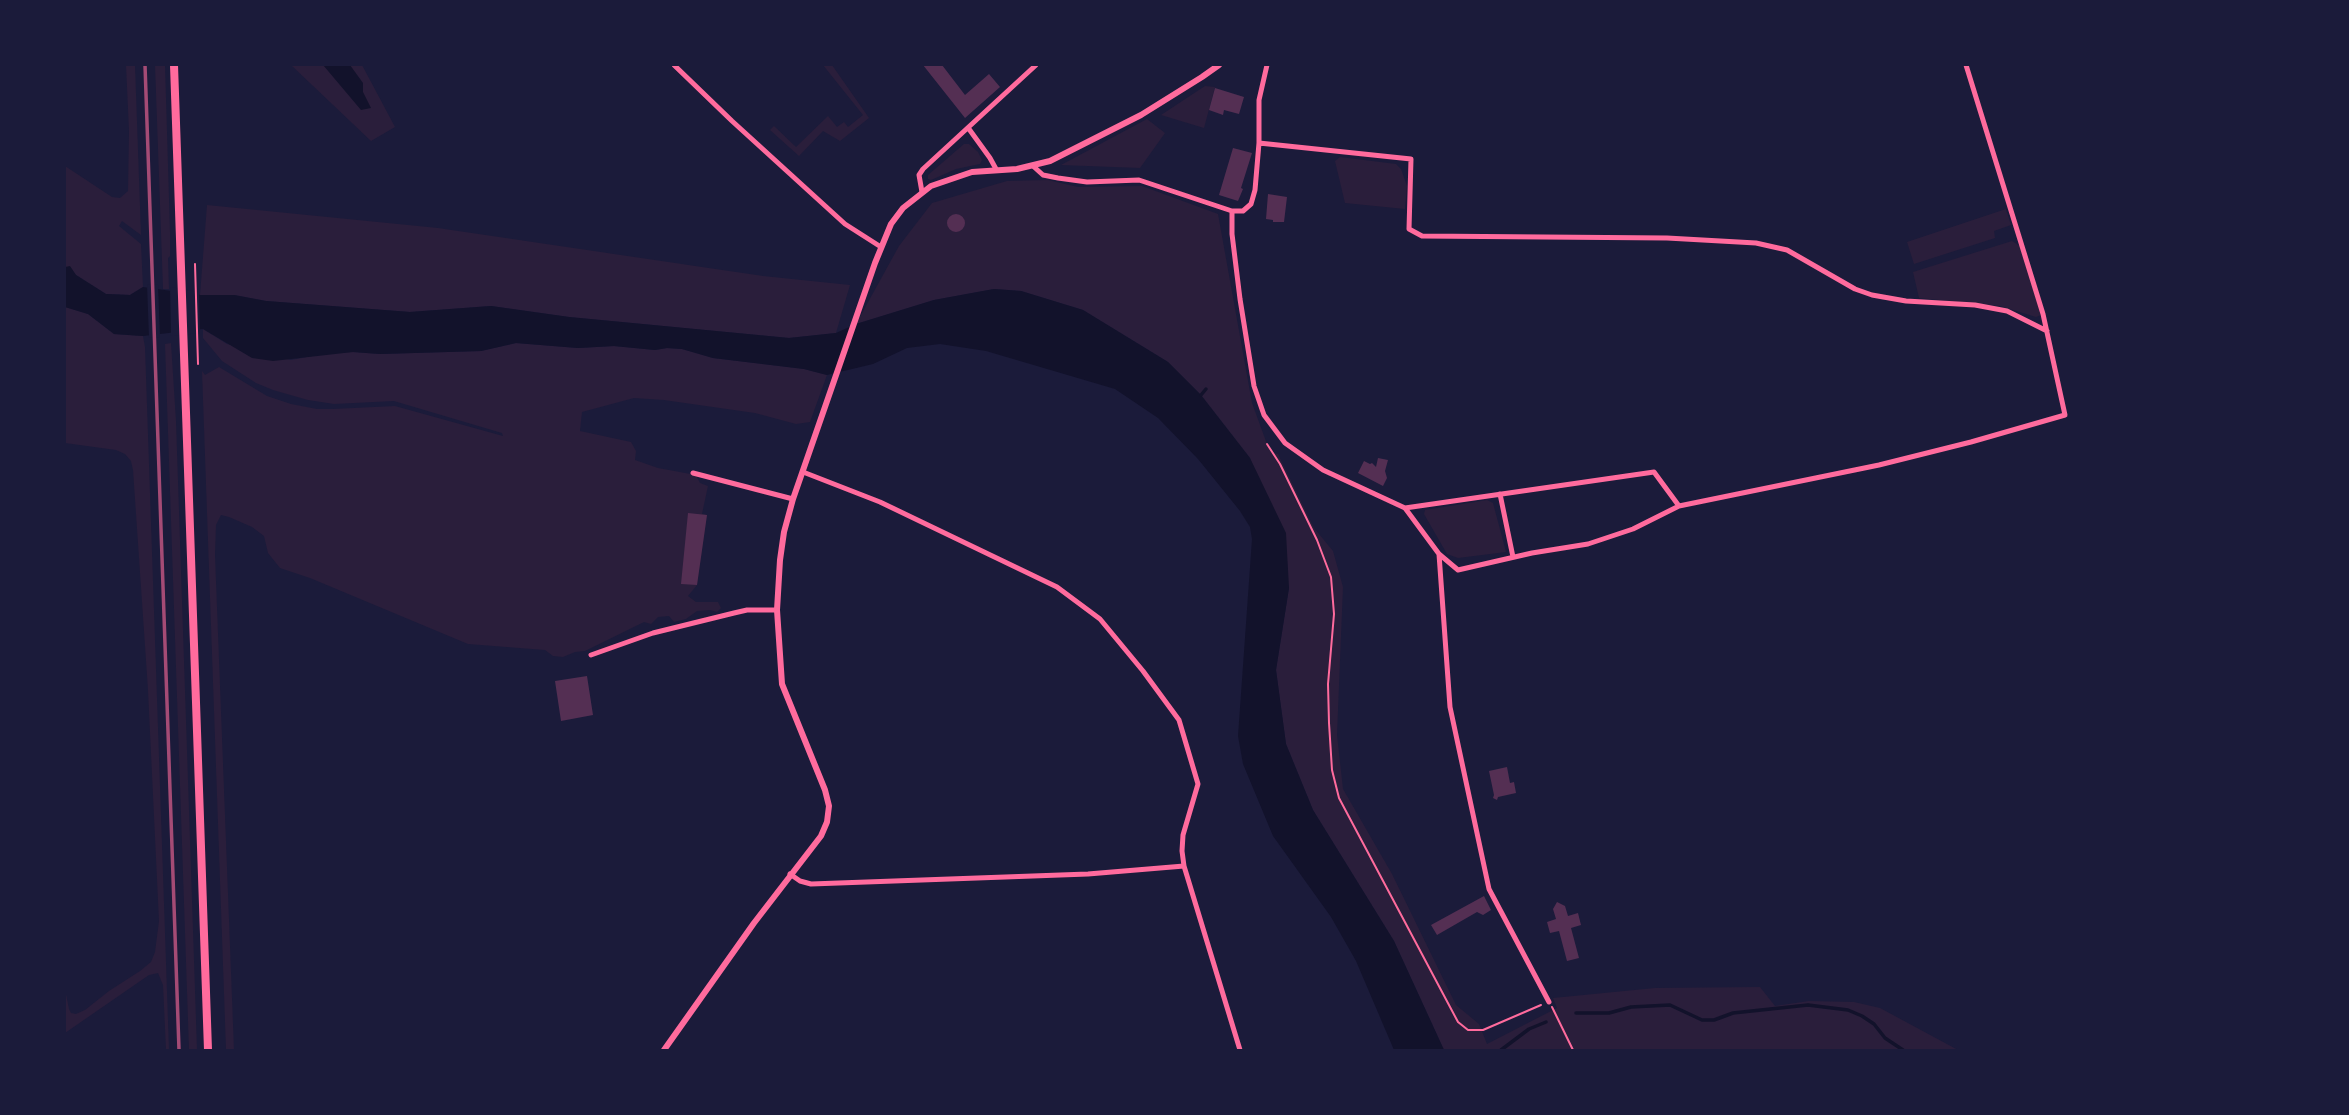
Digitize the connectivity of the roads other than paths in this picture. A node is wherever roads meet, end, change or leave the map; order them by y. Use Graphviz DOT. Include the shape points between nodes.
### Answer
graph roads {
  1 [pos="174,65"];
  2 [pos="674,65"];
  3 [pos="1037,65"];
  4 [pos="1219,65"];
  5 [pos="1267,65"];
  6 [pos="1966,65"];
  7 [pos="968,129"];
  8 [pos="1259,143"];
  9 [pos="1033,166"];
  10 [pos="996,169"];
  11 [pos="922,192"];
  12 [pos="1232,211"];
  13 [pos="881,247"];
  14 [pos="2048,331"];
  15 [pos="803,472"];
  16 [pos="693,473"];
  17 [pos="1500,494"];
  18 [pos="793,499"];
  19 [pos="1679,506"];
  20 [pos="1405,508"];
  21 [pos="1439,554"];
  22 [pos="1513,557"];
  23 [pos="778,610"];
  24 [pos="592,654"];
  25 [pos="1184,866"];
  26 [pos="790,874"];
  27 [pos="1549,1002"];
  28 [pos="208,1050"];
  29 [pos="664,1050"];
  30 [pos="1240,1050"];
  1 -- 28 [label="main road"];
  2 -- 13 [label="street" via="845,224"];
  3 -- 7 [label="street"];
  4 -- 9 [label="street" via="1141,115 1073,151"];
  5 -- 8 [label="street" via="1259,100"];
  6 -- 14 [label="street"];
  7 -- 10 [label="street"];
  7 -- 11 [label="street" via="923,169 919,176"];
  8 -- 12 [label="street" via="1251,204 1243,211"];
  8 -- 14 [label="street" via="1411,159 1409,229 1422,236 1756,243 1787,250 1872,295 2007,311"];
  9 -- 10 [label="street"];
  9 -- 12 [label="street" via="1043,175 1087,182 1139,180"];
  10 -- 11 [label="street" via="956,176"];
  11 -- 13 [label="street" via="897,216"];
  12 -- 20 [label="street" via="1240,299 1254,386 1264,415 1285,443 1323,470"];
  13 -- 15 [label="street"];
  14 -- 19 [label="street" via="2065,415 1879,464"];
  15 -- 18 [label="street"];
  15 -- 25 [label="street" via="1006,561 1057,587 1100,619 1179,720 1198,785 1184,835"];
  16 -- 18 [label="street"];
  17 -- 19 [label="street" via="1654,472"];
  17 -- 20 [label="street"];
  17 -- 22 [label="street"];
  18 -- 23 [label="street" via="784,532"];
  19 -- 22 [label="street" via="1633,530 1588,544"];
  20 -- 21 [label="street"];
  21 -- 22 [label="street" via="1458,570"];
  21 -- 27 [label="street" via="1450,707 1489,888"];
  23 -- 24 [label="street" via="734,613"];
  23 -- 26 [label="street" via="782,684 828,806 821,836"];
  25 -- 26 [label="street" via="811,884"];
  25 -- 30 [label="street"];
  26 -- 29 [label="street"];
}
